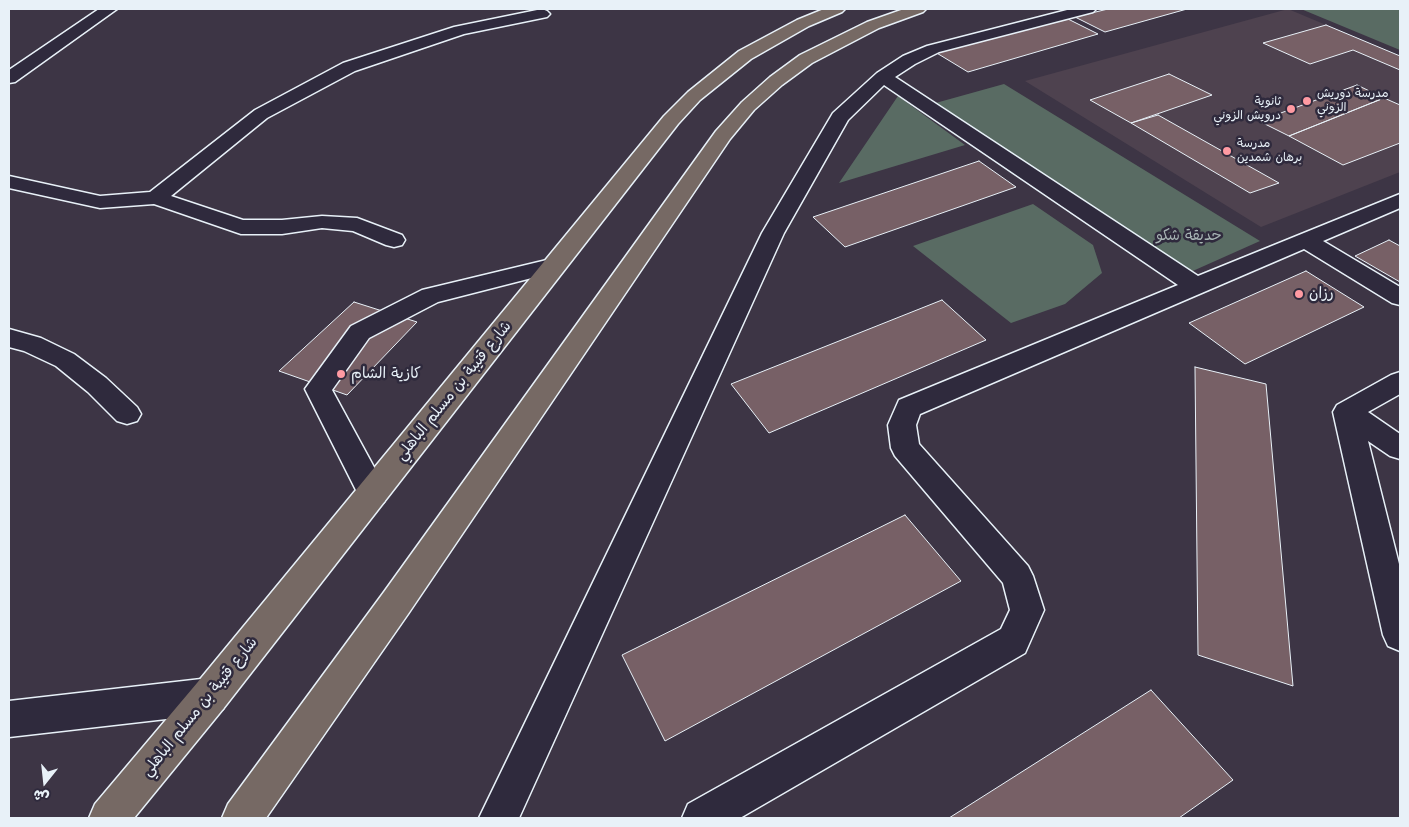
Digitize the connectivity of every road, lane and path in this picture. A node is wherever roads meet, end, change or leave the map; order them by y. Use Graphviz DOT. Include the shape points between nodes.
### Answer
graph roads {
  1 [pos="109,9"];
  2 [pos="836,9"];
  3 [pos="918,9"];
  4 [pos="1088,9"];
  5 [pos="542,14"];
  6 [pos="883,77"];
  7 [pos="9,78"];
  8 [pos="9,182"];
  9 [pos="156,198"];
  10 [pos="1396,206"];
  11 [pos="394,240"];
  12 [pos="1305,240"];
  13 [pos="555,265"];
  14 [pos="1196,286"];
  15 [pos="1400,296"];
  16 [pos="9,338"];
  17 [pos="1400,382"];
  18 [pos="1347,412"];
  19 [pos="127,414"];
  20 [pos="1400,448"];
  21 [pos="373,493"];
  22 [pos="1400,634"];
  23 [pos="210,696"];
  24 [pos="9,719"];
  25 [pos="109,818"];
  26 [pos="242,818"];
  27 [pos="499,818"];
  28 [pos="702,818"];
  1 -- 7 [label="street"];
  2 -- 13 [label="main road, شارع قتيبة بن مسلم الباهلي" via="759,46 718,74 672,120"];
  3 -- 26 [label="main road" via="873,25 806,59 748,106 723,135 396,604"];
  4 -- 6 [label="street" via="933,49"];
  5 -- 9 [label="street" via="460,30 349,67 261,114"];
  6 -- 14 [label="street"];
  6 -- 27 [label="street" via="840,117 773,233"];
  8 -- 9 [label="street" via="100,202"];
  9 -- 11 [label="street" via="241,227 282,228 322,222 357,225"];
  10 -- 12 [label="street"];
  12 -- 14 [label="street"];
  12 -- 15 [label="street"];
  13 -- 21 [label="main road, شارع قتيبة بن مسلم الباهلي"];
  13 -- 21 [label="street" via="430,296 360,332 318,389"];
  14 -- 28 [label="street" via="909,407 902,425 905,448 1017,576 1027,610 1013,641"];
  16 -- 19 [label="street" via="32,344 65,360"];
  17 -- 18 [label="street"];
  18 -- 20 [label="street"];
  18 -- 22 [label="street"];
  21 -- 23 [label="main road, شارع قتيبة بن مسلم الباهلي"];
  23 -- 24 [label="street"];
  23 -- 25 [label="main road, شارع قتيبة بن مسلم الباهلي"];
}
